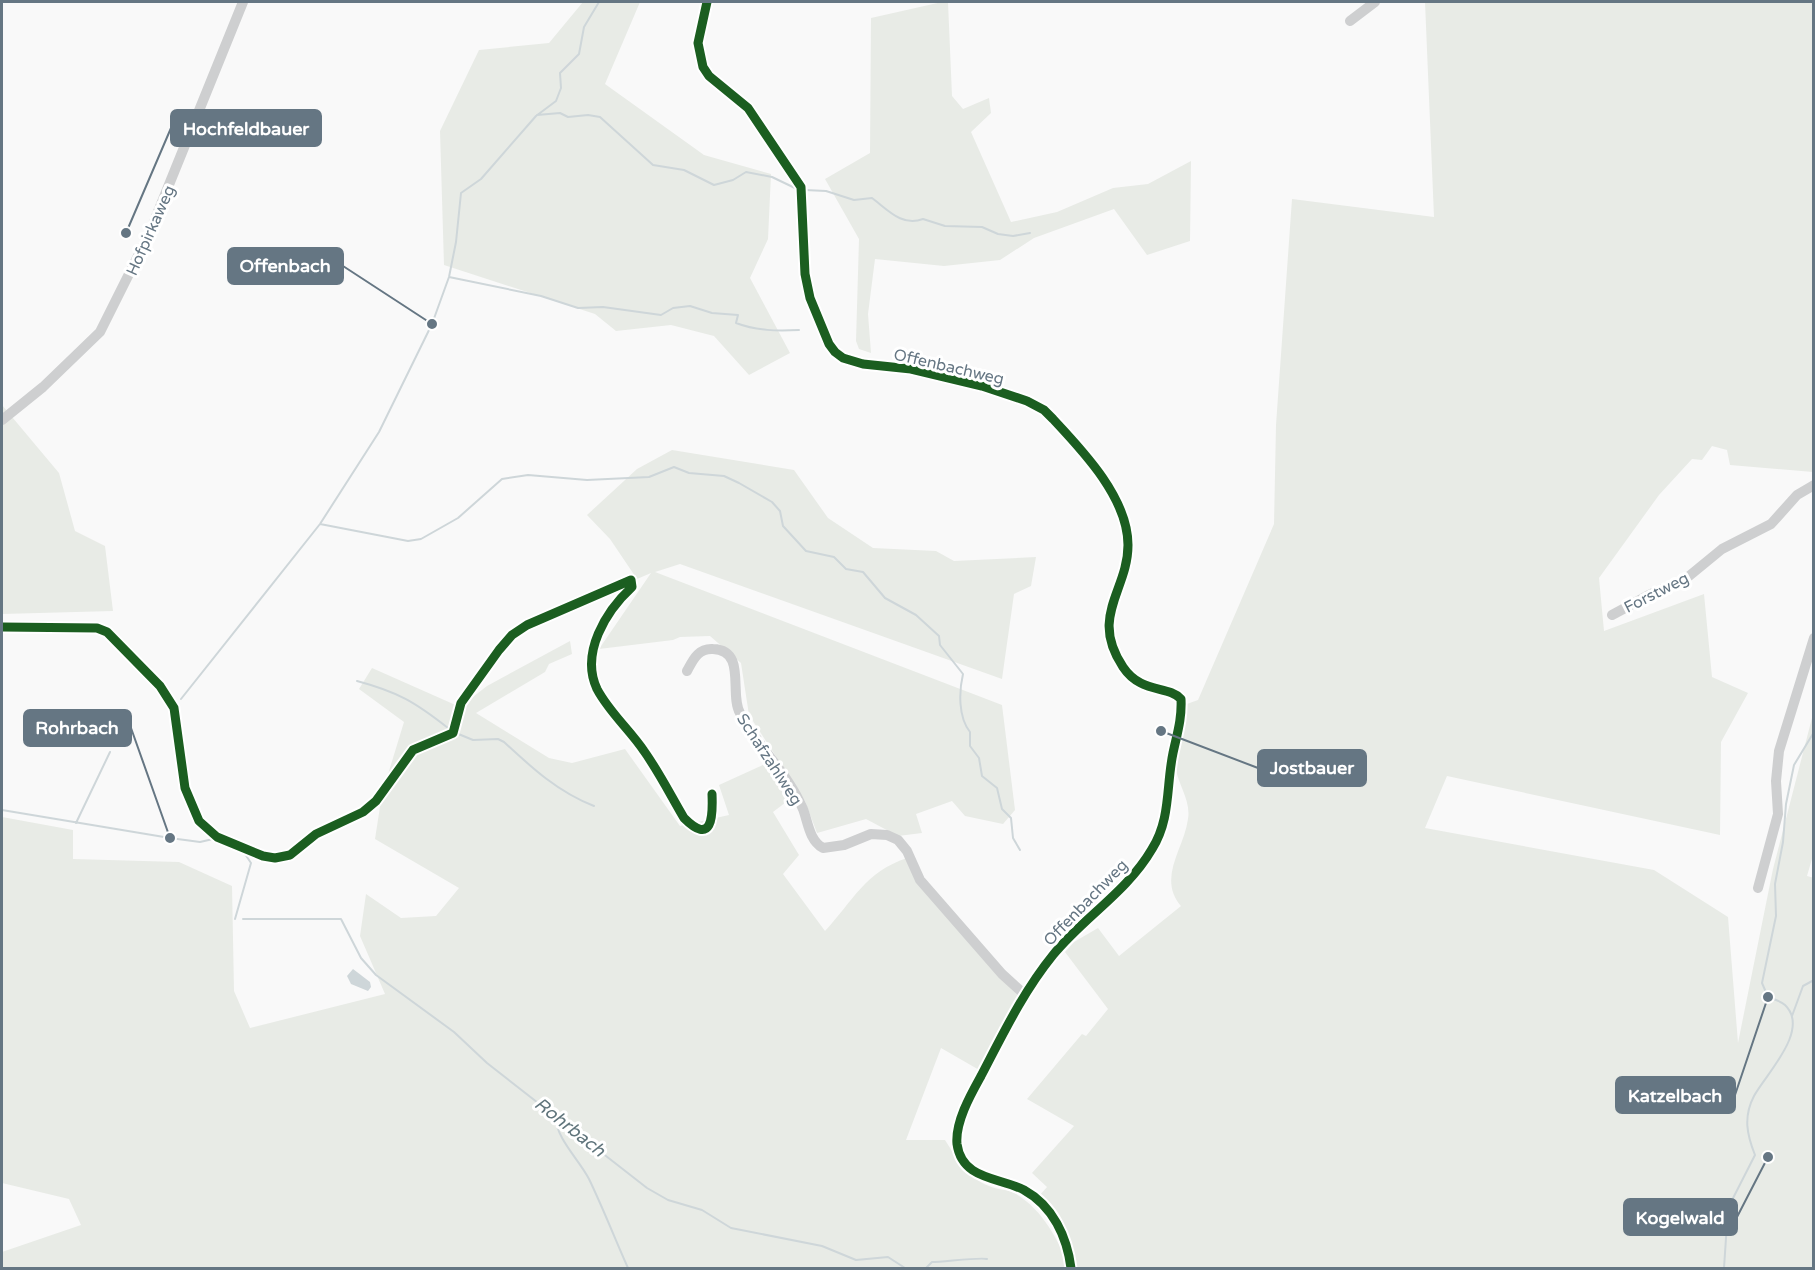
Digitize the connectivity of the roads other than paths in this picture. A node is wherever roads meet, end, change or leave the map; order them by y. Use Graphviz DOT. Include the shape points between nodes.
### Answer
graph roads {
  1 [pos="243,2"];
  2 [pos="707,2"];
  3 [pos="1375,2"];
  4 [pos="1350,21"];
  5 [pos="2,420"];
  6 [pos="1814,485"];
  7 [pos="1612,615"];
  8 [pos="2,627"];
  9 [pos="1814,638"];
  10 [pos="687,670"];
  11 [pos="712,794"];
  12 [pos="1758,888"];
  13 [pos="1024,994"];
  14 [pos="1071,1269"];
  1 -- 5 [label="street, Hofpirkaweg" via="154,223 100,332"];
  2 -- 13 [label="street, Offenbachweg" via="698,43 703,67 748,108 801,187 805,274 810,298 829,344 843,358 982,386 1044,410 1107,482 1126,526 1128,553 1109,626 1118,657 1128,673 1139,684 1181,699 1182,717 1173,753 1167,812 1153,849 1127,885 1054,954"];
  3 -- 4 [label="street"];
  6 -- 7 [label="street, Forstweg" via="1797,495 1771,524 1722,549 1683,581"];
  8 -- 11 [label="street" via="97,628 113,637 160,686 174,708 185,788 199,821 217,837 274,858 290,855 316,834 371,806 413,750 453,733 461,703 512,635 630,580 632,587 610,612 596,640 591,668 597,688 645,751 684,819 693,827 702,830 712,823"];
  9 -- 12 [label="street" via="1779,751 1778,814"];
  10 -- 13 [label="street, Schafzahlweg" via="704,649 717,649 727,655 736,674 739,712 791,788 816,844 823,848 844,845 871,834 898,840 920,880"];
  13 -- 14 [label="street, Offenbachweg" via="972,1093 957,1142 965,1163 975,1173 1022,1189 1051,1214 1068,1245"];
}
